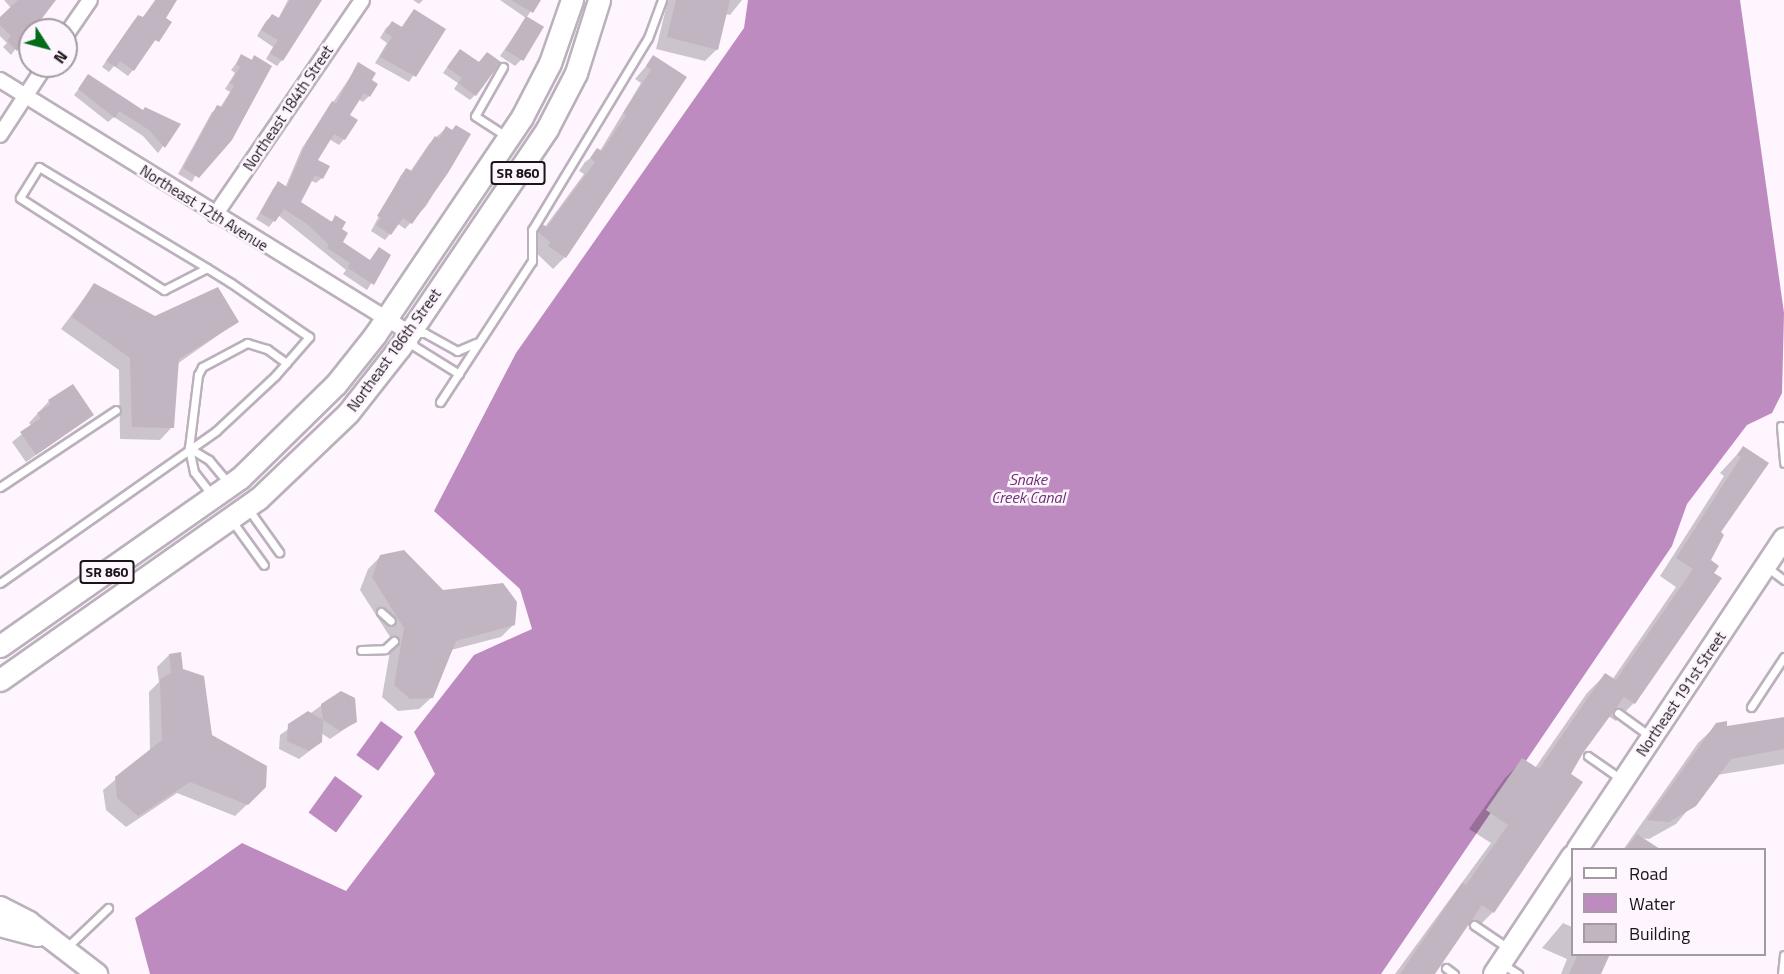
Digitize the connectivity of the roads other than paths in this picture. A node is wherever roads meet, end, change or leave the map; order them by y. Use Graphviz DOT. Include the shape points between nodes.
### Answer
graph roads {
  1 [pos="90,0"];
  2 [pos="362,0"];
  3 [pos="572,0"];
  4 [pos="599,0"];
  5 [pos="662,0"];
  6 [pos="78,18"];
  7 [pos="503,67"];
  8 [pos="37,78"];
  9 [pos="0,80"];
  10 [pos="25,96"];
  11 [pos="0,135"];
  12 [pos="508,137"];
  13 [pos="215,215"];
  14 [pos="207,268"];
  15 [pos="386,319"];
  16 [pos="410,333"];
  17 [pos="483,338"];
  18 [pos="286,363"];
  19 [pos="459,374"];
  20 [pos="440,402"];
  21 [pos="116,410"];
  22 [pos="1781,426"];
  23 [pos="189,445"];
  24 [pos="1784,464"];
  25 [pos="0,488"];
  26 [pos="221,491"];
  27 [pos="238,513"];
  28 [pos="1784,539"];
  29 [pos="279,552"];
  30 [pos="264,565"];
  31 [pos="1766,566"];
  32 [pos="1784,580"];
  33 [pos="0,583"];
  34 [pos="381,612"];
  35 [pos="391,621"];
  36 [pos="394,641"];
  37 [pos="0,646"];
  38 [pos="361,650"];
  39 [pos="1784,657"];
  40 [pos="0,680"];
  41 [pos="1750,707"];
  42 [pos="1618,713"];
  43 [pos="1652,737"];
  44 [pos="1588,756"];
  45 [pos="1623,781"];
  46 [pos="1578,848"];
  47 [pos="1571,858"];
  48 [pos="0,906"];
  49 [pos="108,908"];
  50 [pos="1474,925"];
  51 [pos="0,926"];
  52 [pos="58,945"];
  53 [pos="1784,955"];
  54 [pos="1502,962"];
  55 [pos="1446,968"];
  56 [pos="97,974"];
  57 [pos="1454,974"];
  58 [pos="1518,974"];
  59 [pos="1782,974"];
  1 -- 6 [label="street"];
  2 -- 13 [label="street, Northeast 184th Street"];
  3 -- 12 [label="main road, Northeast 186th Street / SR 860" via="542,82"];
  4 -- 16 [label="main road, Northeast 186th Street / SR 860" via="576,73 547,129"];
  5 -- 17 [label="lane" via="648,38 532,230 532,261"];
  7 -- 12 [label="lane" via="475,116"];
  8 -- 10 [label="street"];
  9 -- 10 [label="street, Northeast 12th Avenue"];
  10 -- 11 [label="street"];
  10 -- 13 [label="street, Northeast 12th Avenue"];
  12 -- 15 [label="main road, Northeast 186th Street / SR 860"];
  13 -- 15 [label="street, Northeast 12th Avenue"];
  14 -- 14 [label="lane" via="39,166 20,198 164,290"];
  14 -- 18 [label="lane" via="309,337"];
  15 -- 16 [label="street, Northeast 12th Avenue"];
  15 -- 26 [label="main road, Northeast 186th Street / SR 860" via="307,417"];
  16 -- 17 [label="lane" via="425,333 457,351 468,349"];
  16 -- 19 [label="lane" via="414,346"];
  16 -- 27 [label="main road, Northeast 186th Street / SR 860" via="332,430"];
  17 -- 19 [label="lane"];
  18 -- 23 [label="lane" via="216,431"];
  18 -- 23 [label="lane" via="253,343 202,367 195,390"];
  19 -- 20 [label="lane"];
  21 -- 25 [label="lane"];
  22 -- 24 [label="lane"];
  23 -- 26 [label="lane" via="209,460"];
  23 -- 26 [label="lane" via="194,472"];
  23 -- 33 [label="lane"];
  26 -- 27 [label="main road"];
  26 -- 37 [label="main road, Northeast 186th Street / SR 860"];
  27 -- 29 [label="lane"];
  27 -- 30 [label="lane"];
  27 -- 40 [label="main road, Northeast 186th Street / SR 860"];
  28 -- 31 [label="street, Northeast 191st Street"];
  31 -- 32 [label="lane"];
  31 -- 43 [label="street, Northeast 191st Street"];
  34 -- 35 [label="lane"];
  36 -- 38 [label="lane" via="385,649"];
  39 -- 41 [label="lane"];
  42 -- 43 [label="lane"];
  43 -- 45 [label="street, Northeast 191st Street"];
  44 -- 45 [label="lane"];
  45 -- 46 [label="street, Northeast 191st Street"];
  47 -- 54 [label="street"];
  48 -- 52 [label="street"];
  49 -- 52 [label="lane"];
  50 -- 54 [label="lane"];
  51 -- 52 [label="street"];
  52 -- 56 [label="street"];
  53 -- 59 [label="lane"];
  54 -- 58 [label="lane"];
  55 -- 57 [label="lane"];
}
